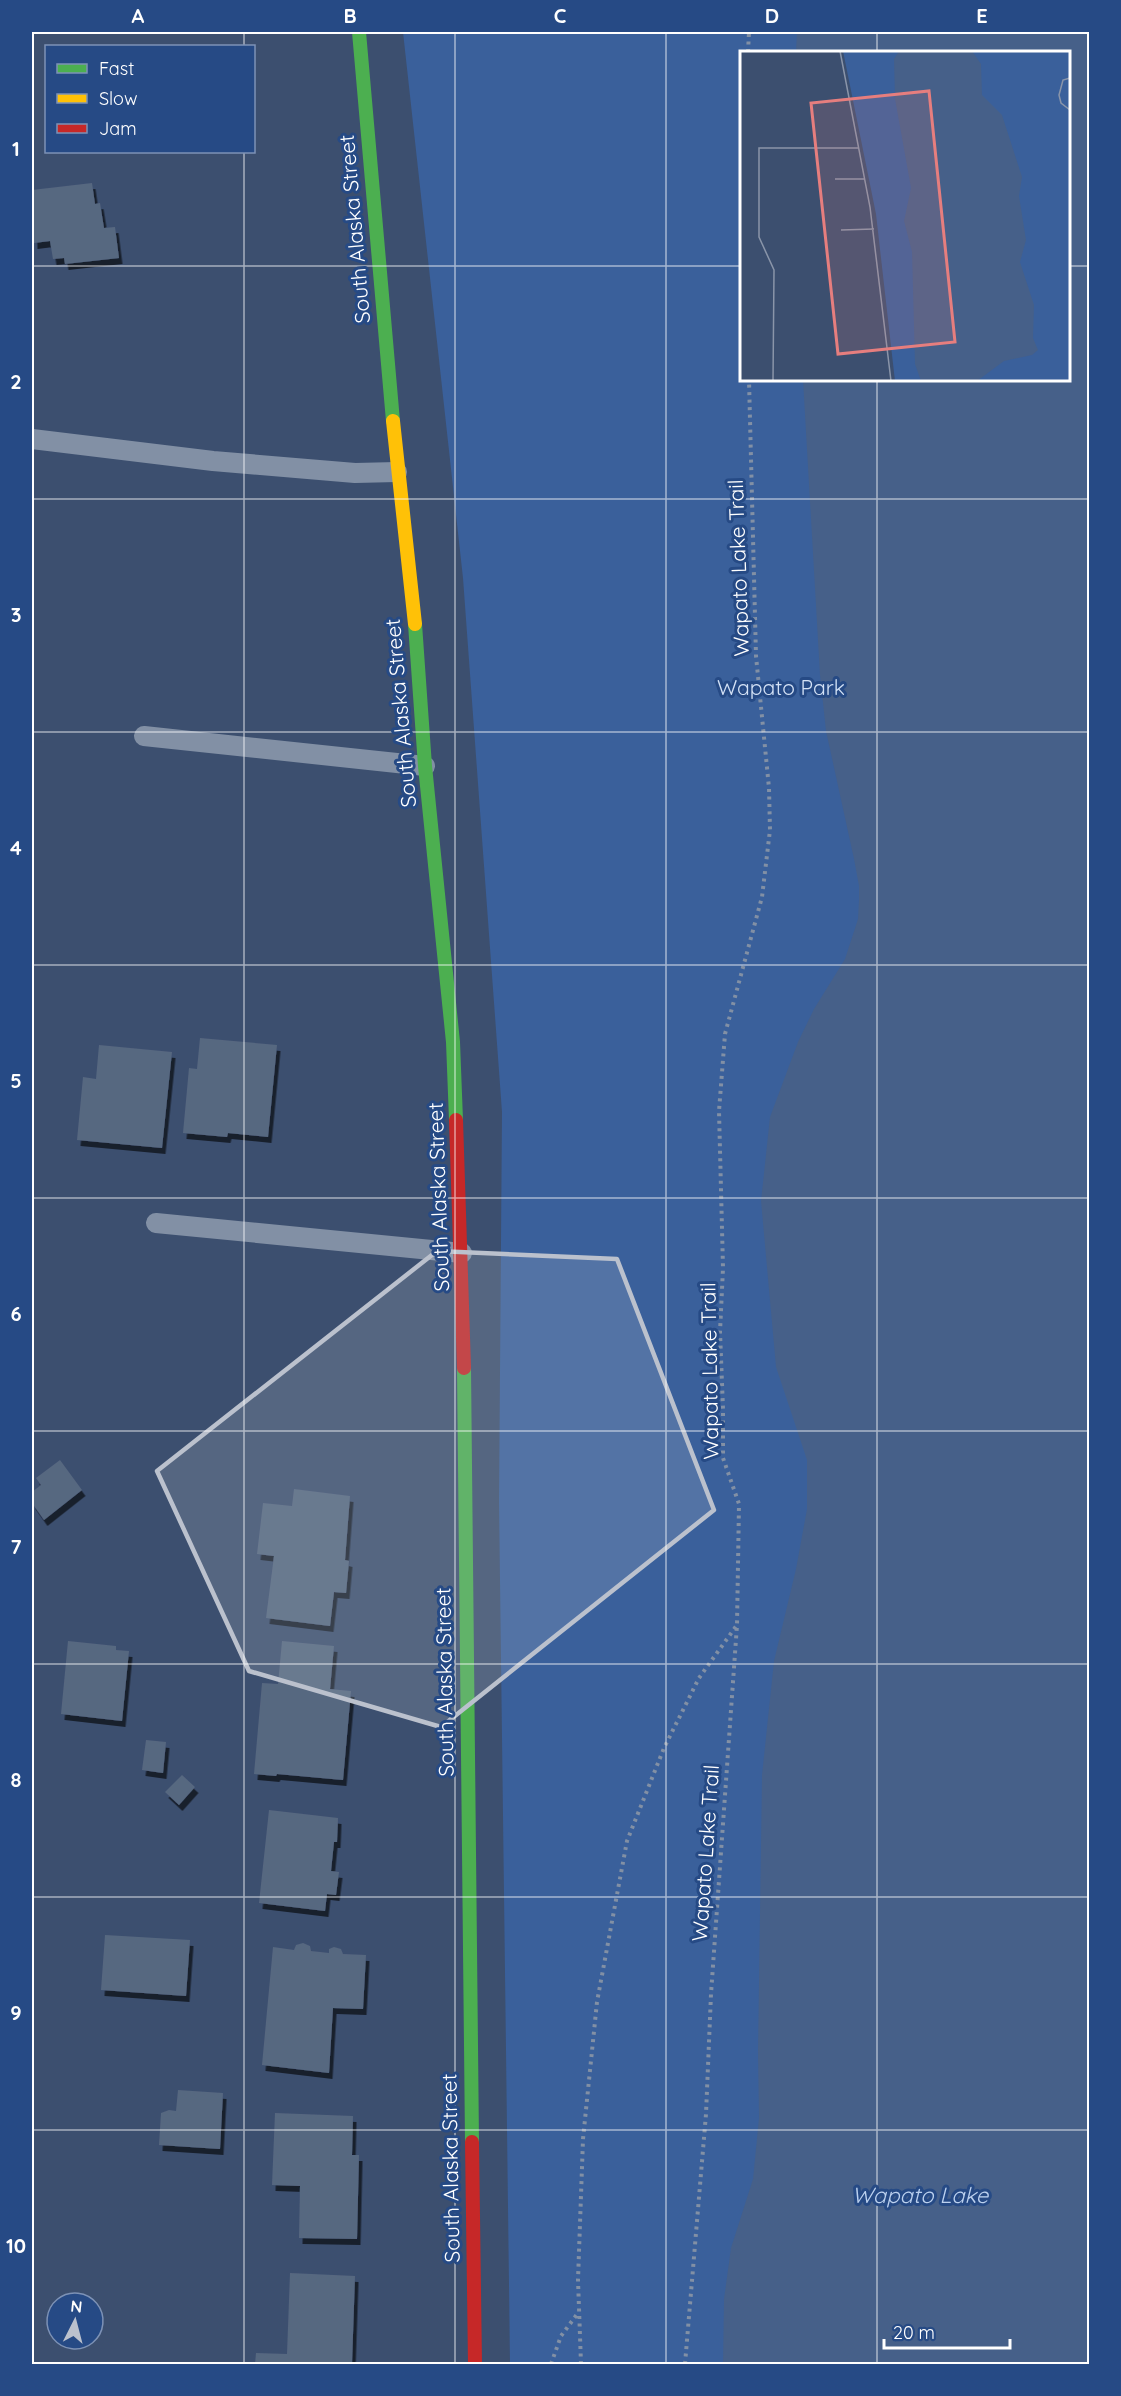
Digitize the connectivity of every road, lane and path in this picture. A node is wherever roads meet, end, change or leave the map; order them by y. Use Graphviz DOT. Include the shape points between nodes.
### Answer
graph roads {
  1 [pos="359,32"];
  2 [pos="748,32"];
  3 [pos="748,51"];
  4 [pos="749,381"];
  5 [pos="32,439"];
  6 [pos="397,472"];
  7 [pos="144,736"];
  8 [pos="425,766"];
  9 [pos="156,1223"];
  10 [pos="462,1253"];
  11 [pos="737,1625"];
  12 [pos="579,2312"];
  13 [pos="475,2364"];
  14 [pos="551,2364"];
  15 [pos="580,2364"];
  16 [pos="685,2364"];
  1 -- 6 [label="street, South Alaska Street"];
  2 -- 3 [label="path"];
  4 -- 11 [label="path, Wapato Lake Trail" via="756,656 770,830 762,897 726,1034 719,1111 723,1458 739,1504"];
  5 -- 6 [label="lane" via="355,474"];
  6 -- 8 [label="street, South Alaska Street" via="416,632"];
  7 -- 8 [label="lane"];
  8 -- 10 [label="street, South Alaska Street" via="453,1042"];
  9 -- 10 [label="lane"];
  10 -- 13 [label="street, South Alaska Street"];
  11 -- 12 [label="path" via="699,1678 664,1748 627,1841 597,2002 583,2139"];
  11 -- 16 [label="path, Wapato Lake Trail" via="706,2114"];
  12 -- 14 [label="path" via="561,2336"];
  12 -- 15 [label="path"];
}
